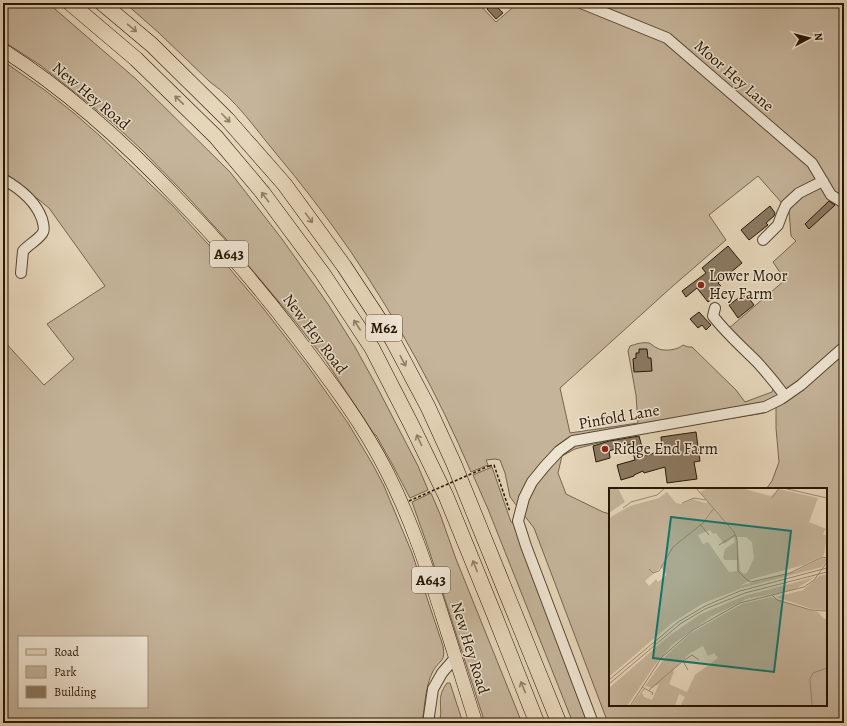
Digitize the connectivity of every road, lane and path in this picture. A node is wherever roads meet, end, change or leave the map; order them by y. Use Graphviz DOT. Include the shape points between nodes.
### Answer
graph roads {
  1 [pos="70,3"];
  2 [pos="102,3"];
  3 [pos="581,3"];
  4 [pos="3,50"];
  5 [pos="3,179"];
  6 [pos="823,181"];
  7 [pos="844,203"];
  8 [pos="763,240"];
  9 [pos="21,273"];
  10 [pos="715,308"];
  11 [pos="844,347"];
  12 [pos="785,396"];
  13 [pos="409,501"];
  14 [pos="518,521"];
  15 [pos="455,658"];
  16 [pos="428,723"];
  17 [pos="476,723"];
  18 [pos="538,723"];
  19 [pos="559,723"];
  20 [pos="592,723"];
  18 -- 1 [label="highway, M62, one-way" via="446,496 372,348 323,274 216,137 136,59"];
  2 -- 19 [label="highway, M62, one-way" via="152,45 227,119 285,185 344,266 392,339 428,407 454,464"];
  3 -- 6 [label="street, Moor Hey Lane" via="667,38 812,163"];
  4 -- 15 [label="main road, New Hey Road / A643" via="88,113 154,174 223,247 306,349 370,441 403,504 418,540"];
  5 -- 9 [label="street" via="37,208 44,225 41,235 23,251"];
  6 -- 7 [label="street, Moor Hey Lane" via="832,195"];
  6 -- 8 [label="street" via="799,194 786,205 778,225"];
  10 -- 12 [label="street" via="713,316"];
  11 -- 12 [label="street, Pinfold Lane"];
  12 -- 14 [label="street, Pinfold Lane" via="765,407 573,441 559,451 532,482 524,498"];
  13 -- 14 [label="path, bridge" via="494,465 510,512"];
  14 -- 20 [label="street"];
  15 -- 16 [label="street" via="442,673 433,690"];
  15 -- 17 [label="main road, New Hey Road / A643"];
}
